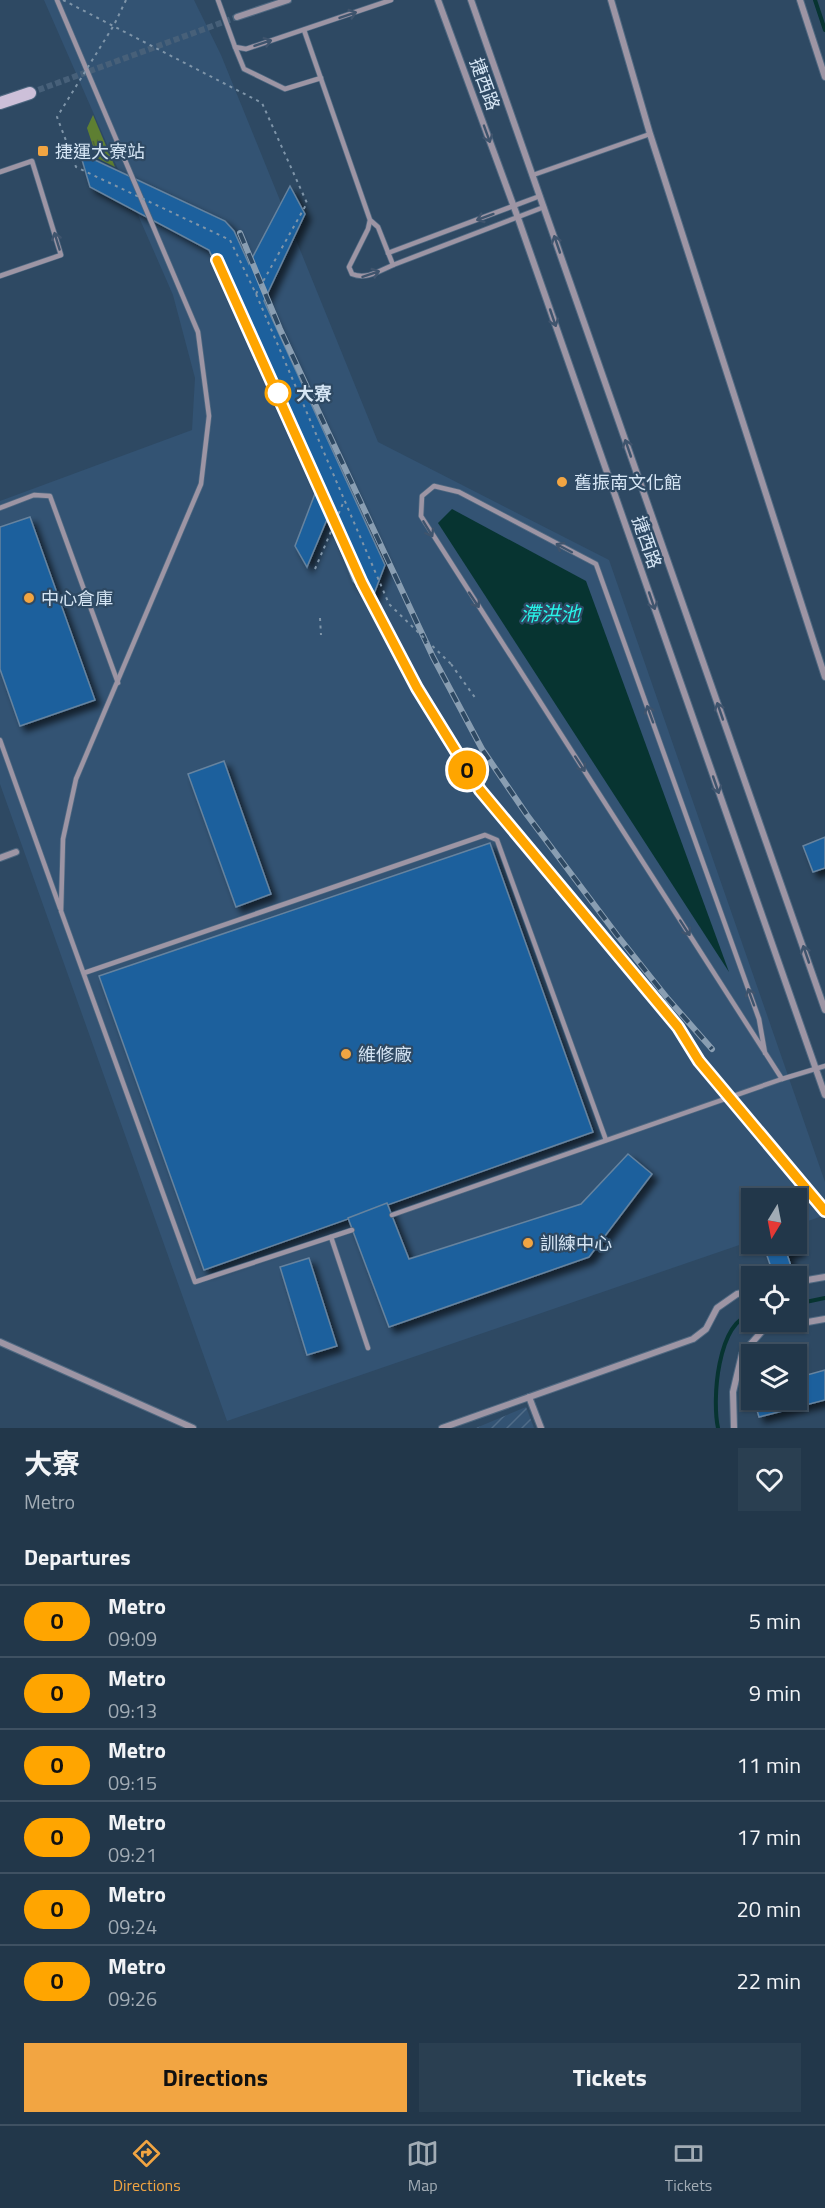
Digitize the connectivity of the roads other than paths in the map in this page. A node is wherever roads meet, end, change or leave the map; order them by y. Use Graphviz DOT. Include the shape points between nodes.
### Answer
graph roads {
  1 [pos="57,0"];
  2 [pos="218,0"];
  3 [pos="288,0"];
  4 [pos="391,0"];
  5 [pos="438,0"];
  6 [pos="471,0"];
  7 [pos="612,0"];
  8 [pos="800,0"];
  9 [pos="237,17"];
  10 [pos="304,30"];
  11 [pos="235,47"];
  12 [pos="825,77"];
  13 [pos="321,78"];
  14 [pos="30,93"];
  15 [pos="0,103"];
  16 [pos="650,134"];
  17 [pos="0,172"];
  18 [pos="533,175"];
  19 [pos="540,196"];
  20 [pos="514,206"];
  21 [pos="544,207"];
  22 [pos="518,218"];
  23 [pos="370,220"];
  24 [pos="388,253"];
  25 [pos="393,265"];
  26 [pos="0,276"];
  27 [pos="0,508"];
  28 [pos="825,677"];
  29 [pos="118,683"];
  30 [pos="0,740"];
  31 [pos="16,852"];
  32 [pos="0,858"];
  33 [pos="61,911"];
  34 [pos="84,973"];
  35 [pos="825,1010"];
  36 [pos="765,1053"];
  37 [pos="825,1066"];
  38 [pos="816,1069"];
  39 [pos="782,1079"];
  40 [pos="825,1095"];
  41 [pos="606,1140"];
  42 [pos="392,1215"];
  43 [pos="352,1230"];
  44 [pos="331,1237"];
  45 [pos="825,1277"];
  46 [pos="807,1280"];
  47 [pos="741,1293"];
  48 [pos="825,1319"];
  49 [pos="0,1342"];
  50 [pos="368,1348"];
  51 [pos="529,1397"];
  52 [pos="193,1428"];
  53 [pos="442,1428"];
  54 [pos="541,1428"];
  55 [pos="734,1428"];
  1 -- 29 [label="lane" via="198,332 209,416 201,484"];
  2 -- 11 [label="lane"];
  3 -- 9 [label="street"];
  10 -- 4 [label="lane, one-way"];
  5 -- 20 [label="street, 捷西路, one-way"];
  6 -- 18 [label="street, 捷西路"];
  7 -- 16 [label="street"];
  8 -- 12 [label="street"];
  11 -- 10 [label="lane, one-way" via="246,49"];
  10 -- 13 [label="lane"];
  11 -- 13 [label="lane" via="244,69 285,89"];
  13 -- 23 [label="lane"];
  14 -- 15 [label="street"];
  16 -- 18 [label="lane"];
  16 -- 28 [label="street"];
  26 -- 17 [label="lane, one-way" via="61,255 32,161"];
  18 -- 19 [label="street, 捷西路"];
  19 -- 20 [label="lane"];
  19 -- 21 [label="street, 捷西路"];
  20 -- 22 [label="street, 捷西路"];
  20 -- 24 [label="lane, one-way"];
  21 -- 22 [label="lane"];
  35 -- 21 [label="street, 捷西路, one-way"];
  22 -- 25 [label="lane"];
  22 -- 38 [label="street, 捷西路, one-way"];
  23 -- 24 [label="lane" via="378,227"];
  23 -- 25 [label="lane, one-way" via="350,271 363,277"];
  24 -- 25 [label="lane"];
  27 -- 29 [label="lane" via="34,495 50,496"];
  29 -- 33 [label="lane" via="76,779 63,839"];
  30 -- 33 [label="lane"];
  31 -- 32 [label="street"];
  33 -- 34 [label="lane"];
  34 -- 41 [label="lane" via="486,835 497,840"];
  34 -- 44 [label="lane" via="195,1282"];
  36 -- 36 [label="lane, one-way" via="759,1019 596,564 459,492 434,486 422,496 421,516"];
  36 -- 39 [label="lane"];
  37 -- 38 [label="lane"];
  38 -- 39 [label="lane"];
  38 -- 40 [label="street, 捷西路"];
  39 -- 41 [label="lane"];
  41 -- 42 [label="lane"];
  43 -- 44 [label="lane"];
  44 -- 50 [label="lane"];
  45 -- 46 [label="street"];
  47 -- 51 [label="street" via="717,1308 706,1329 693,1339"];
  48 -- 55 [label="street" via="763,1330 742,1354 733,1392"];
  49 -- 52 [label="street"];
  51 -- 53 [label="street"];
  51 -- 54 [label="street"];
}
